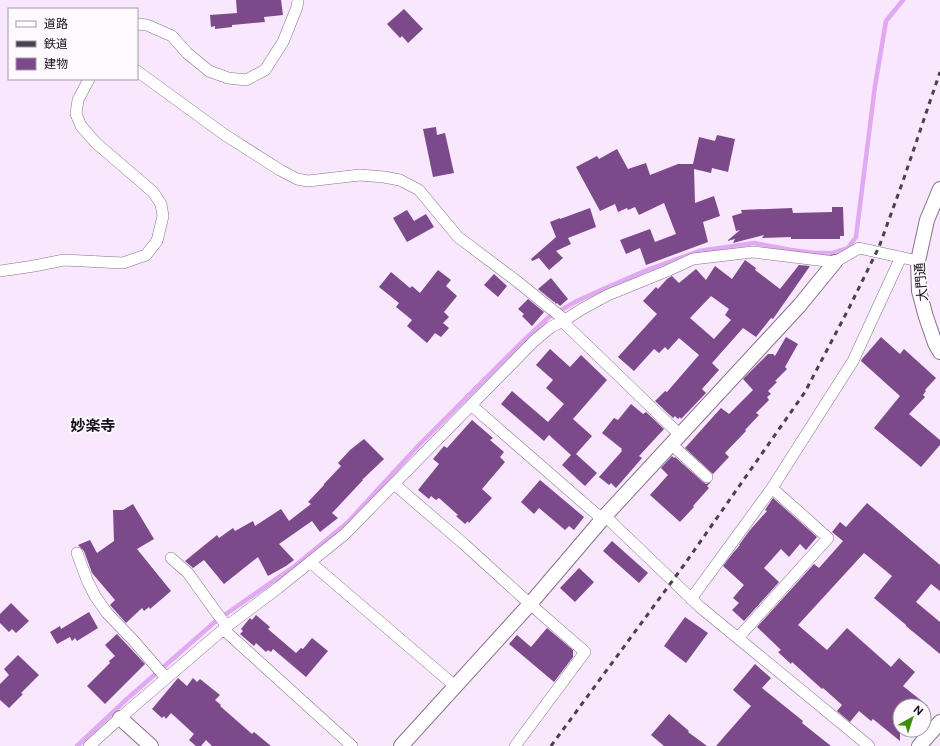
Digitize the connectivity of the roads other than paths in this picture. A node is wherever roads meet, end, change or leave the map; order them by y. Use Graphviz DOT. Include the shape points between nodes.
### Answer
graph roads {
  1 [pos="298,0"];
  2 [pos="138,24"];
  3 [pos="138,72"];
  4 [pos="88,80"];
  5 [pos="940,189"];
  6 [pos="901,257"];
  7 [pos="918,261"];
  8 [pos="835,262"];
  9 [pos="0,271"];
  10 [pos="564,320"];
  11 [pos="940,352"];
  12 [pos="471,404"];
  13 [pos="676,440"];
  14 [pos="707,477"];
  15 [pos="394,484"];
  16 [pos="772,488"];
  17 [pos="603,518"];
  18 [pos="77,553"];
  19 [pos="171,558"];
  20 [pos="310,562"];
  21 [pos="691,599"];
  22 [pos="530,604"];
  23 [pos="225,628"];
  24 [pos="738,638"];
  25 [pos="166,678"];
  26 [pos="455,686"];
  27 [pos="120,718"];
  28 [pos="940,722"];
  29 [pos="89,746"];
  30 [pos="151,746"];
  31 [pos="352,746"];
  32 [pos="401,746"];
  33 [pos="515,746"];
  34 [pos="869,746"];
  35 [pos="919,746"];
  1 -- 2 [label="street" via="283,42 265,70 246,80 228,78 209,71 172,36 147,24"];
  3 -- 10 [label="street" via="225,135 297,179 308,181 360,175 384,177 400,180 419,190 458,236"];
  4 -- 9 [label="street" via="78,100 76,114 81,126 96,143 153,192 161,204 163,216 157,241 146,255 123,263 64,260"];
  5 -- 7 [label="street, 大門通" via="927,220"];
  6 -- 7 [label="street"];
  6 -- 8 [label="street" via="859,248"];
  6 -- 16 [label="street" via="853,361"];
  7 -- 11 [label="street, 大門通" via="919,292"];
  8 -- 10 [label="street" via="753,252 693,259 608,295"];
  8 -- 13 [label="street" via="799,306"];
  10 -- 12 [label="street" via="534,340"];
  10 -- 13 [label="street"];
  12 -- 15 [label="street"];
  12 -- 17 [label="street"];
  13 -- 14 [label="street"];
  13 -- 17 [label="street"];
  15 -- 20 [label="street" via="345,534"];
  15 -- 22 [label="street"];
  16 -- 21 [label="street"];
  16 -- 24 [label="street" via="828,538"];
  17 -- 21 [label="street"];
  17 -- 22 [label="street"];
  18 -- 25 [label="street" via="95,596 107,613"];
  19 -- 23 [label="street" via="188,573"];
  20 -- 23 [label="street"];
  20 -- 26 [label="street"];
  21 -- 24 [label="street"];
  22 -- 26 [label="street"];
  22 -- 33 [label="street" via="585,652"];
  23 -- 25 [label="street"];
  23 -- 31 [label="street"];
  24 -- 34 [label="street"];
  25 -- 27 [label="street"];
  26 -- 32 [label="street"];
  27 -- 29 [label="street"];
  27 -- 30 [label="street"];
  28 -- 35 [label="street"];
}
